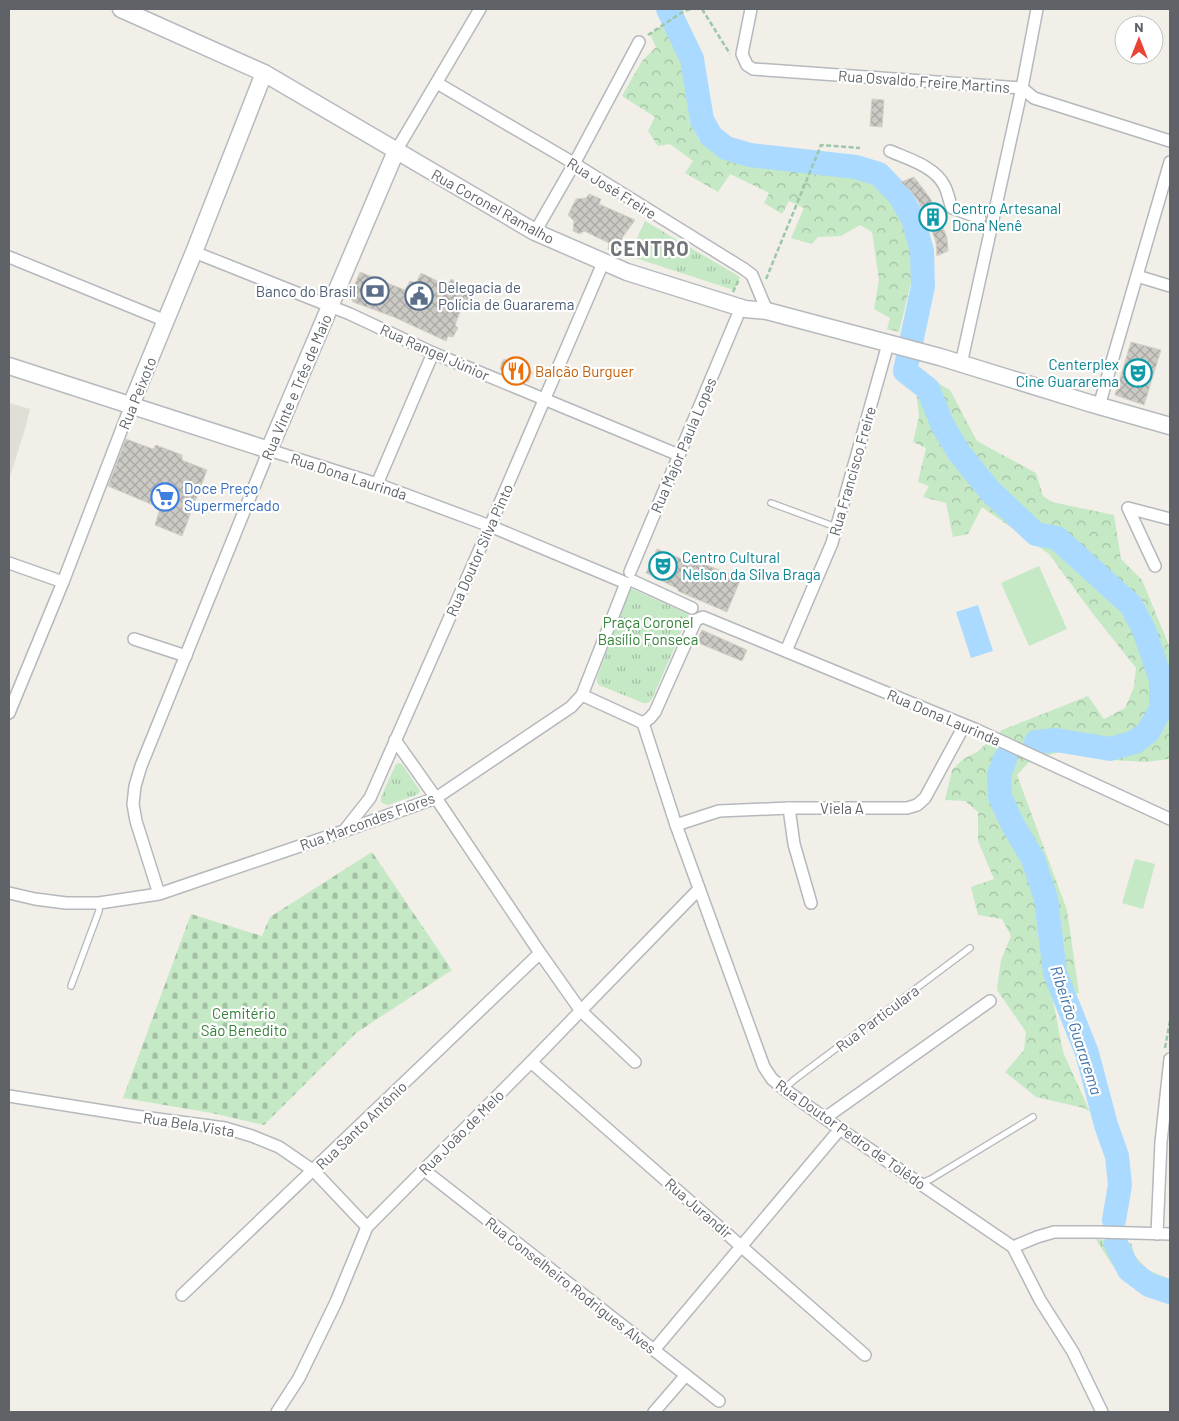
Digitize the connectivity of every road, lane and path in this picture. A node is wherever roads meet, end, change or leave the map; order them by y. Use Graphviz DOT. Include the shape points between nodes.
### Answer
graph roads {
  1 [pos="121,9"];
  2 [pos="480,9"];
  3 [pos="691,9"];
  4 [pos="702,9"];
  5 [pos="751,9"];
  6 [pos="1037,9"];
  7 [pos="639,42"];
  8 [pos="732,58"];
  9 [pos="264,73"];
  10 [pos="437,83"];
  11 [pos="1022,88"];
  12 [pos="1170,141"];
  13 [pos="860,148"];
  14 [pos="396,151"];
  15 [pos="890,151"];
  16 [pos="1170,162"];
  17 [pos="574,164"];
  18 [pos="980,218"];
  19 [pos="535,232"];
  20 [pos="194,252"];
  21 [pos="9,257"];
  22 [pos="603,263"];
  23 [pos="1137,276"];
  24 [pos="765,281"];
  25 [pos="1170,286"];
  26 [pos="330,306"];
  27 [pos="767,311"];
  28 [pos="737,317"];
  29 [pos="166,321"];
  30 [pos="893,345"];
  31 [pos="433,352"];
  32 [pos="961,364"];
  33 [pos="9,366"];
  34 [pos="545,399"];
  35 [pos="132,405"];
  36 [pos="1099,406"];
  37 [pos="1170,426"];
  38 [pos="269,450"];
  39 [pos="674,454"];
  40 [pos="377,484"];
  41 [pos="771,503"];
  42 [pos="1170,519"];
  43 [pos="490,526"];
  44 [pos="836,527"];
  45 [pos="9,563"];
  46 [pos="1155,566"];
  47 [pos="630,578"];
  48 [pos="63,582"];
  49 [pos="692,608"];
  50 [pos="134,639"];
  51 [pos="786,651"];
  52 [pos="186,656"];
  53 [pos="13,692"];
  54 [pos="582,695"];
  55 [pos="9,713"];
  56 [pos="643,723"];
  57 [pos="964,726"];
  58 [pos="395,740"];
  59 [pos="370,798"];
  60 [pos="436,798"];
  61 [pos="789,808"];
  62 [pos="385,816"];
  63 [pos="1170,819"];
  64 [pos="676,824"];
  65 [pos="344,831"];
  66 [pos="699,890"];
  67 [pos="9,893"];
  68 [pos="159,894"];
  69 [pos="99,903"];
  70 [pos="811,904"];
  71 [pos="970,948"];
  72 [pos="540,954"];
  73 [pos="70,986"];
  74 [pos="990,1001"];
  75 [pos="580,1011"];
  76 [pos="1170,1059"];
  77 [pos="531,1062"];
  78 [pos="635,1062"];
  79 [pos="784,1089"];
  80 [pos="9,1096"];
  81 [pos="1033,1117"];
  82 [pos="825,1118"];
  83 [pos="840,1129"];
  84 [pos="424,1170"];
  85 [pos="314,1171"];
  86 [pos="920,1184"];
  87 [pos="367,1227"];
  88 [pos="1158,1234"];
  89 [pos="1170,1234"];
  90 [pos="742,1246"];
  91 [pos="1013,1247"];
  92 [pos="182,1295"];
  93 [pos="654,1350"];
  94 [pos="865,1355"];
  95 [pos="686,1374"];
  96 [pos="719,1401"];
  97 [pos="277,1412"];
  98 [pos="654,1412"];
  99 [pos="1102,1412"];
  1 -- 9 [label="main road, Rua Coronel Ramalho"];
  2 -- 10 [label="street, Rua Vinte e Três de Maio"];
  3 -- 7 [label="path"];
  4 -- 8 [label="path"];
  5 -- 11 [label="street, Rua Osvaldo Freire Martins" via="742,54 746,65 753,69"];
  6 -- 11 [label="street"];
  7 -- 17 [label="street"];
  9 -- 14 [label="main road, Rua Coronel Ramalho"];
  9 -- 20 [label="main road, Rua Peixoto"];
  10 -- 14 [label="street, Rua Vinte e Três de Maio"];
  10 -- 17 [label="street, Rua José Freire"];
  11 -- 12 [label="street, Rua Osvaldo Freire Martins" via="1034,98"];
  11 -- 32 [label="street"];
  13 -- 24 [label="path" via="821,145"];
  14 -- 19 [label="main road, Rua Coronel Ramalho"];
  14 -- 26 [label="main road, Rua Vinte e Três de Maio"];
  15 -- 18 [label="street" via="923,165 935,174 944,184 952,208"];
  16 -- 23 [label="street"];
  17 -- 19 [label="street"];
  17 -- 27 [label="street, Rua José Freire" via="752,275"];
  19 -- 22 [label="main road, Rua Coronel Ramalho"];
  20 -- 26 [label="street, Rua Rangel Júnior"];
  20 -- 29 [label="main road, Rua Peixoto"];
  21 -- 29 [label="street"];
  22 -- 27 [label="main road, Rua Coronel Ramalho" via="745,309"];
  22 -- 34 [label="street, Rua Doutor Silva Pinto"];
  23 -- 25 [label="street"];
  23 -- 36 [label="street"];
  26 -- 31 [label="street, Rua Rangel Júnior"];
  26 -- 38 [label="main road, Rua Vinte e Três de Maio"];
  27 -- 30 [label="main road, Rua Coronel Ramalho"];
  28 -- 47 [label="street, Rua Major Paula Lopes"];
  29 -- 35 [label="main road, Rua Peixoto"];
  30 -- 32 [label="main road, Rua Coronel Ramalho"];
  30 -- 44 [label="street, Rua Francisco Freire"];
  31 -- 34 [label="street, Rua Rangel Júnior"];
  31 -- 40 [label="street"];
  32 -- 36 [label="main road, Rua Coronel Ramalho"];
  33 -- 35 [label="main road, Rua Dona Laurinda"];
  34 -- 39 [label="street, Rua Rangel Júnior"];
  34 -- 43 [label="street, Rua Doutor Silva Pinto"];
  35 -- 38 [label="main road, Rua Dona Laurinda"];
  35 -- 48 [label="street, Rua Peixoto"];
  36 -- 37 [label="main road, Rua Coronel Ramalho"];
  38 -- 40 [label="street, Rua Dona Laurinda"];
  38 -- 52 [label="street, Rua Vinte e Três de Maio"];
  40 -- 43 [label="street, Rua Dona Laurinda"];
  41 -- 44 [label="lane"];
  42 -- 46 [label="street" via="1128,508"];
  43 -- 47 [label="street, Rua Dona Laurinda"];
  43 -- 58 [label="street, Rua Doutor Silva Pinto"];
  44 -- 51 [label="street, Rua Francisco Freire"];
  45 -- 48 [label="street"];
  47 -- 49 [label="street, Rua Dona Laurinda"];
  47 -- 54 [label="street, Rua Marcondes Flores"];
  48 -- 53 [label="street, Rua Peixoto"];
  50 -- 52 [label="street"];
  51 -- 56 [label="street, Rua Dona Laurinda" via="715,621 703,617 696,620 655,712"];
  51 -- 57 [label="street, Rua Dona Laurinda"];
  52 -- 68 [label="street, Rua Vinte e Três de Maio" via="135,786 133,804 136,821"];
  53 -- 55 [label="street, Rua Peixoto"];
  54 -- 56 [label="street"];
  54 -- 60 [label="street, Rua Marcondes Flores" via="571,707"];
  56 -- 64 [label="street, Rua Doutor Pedro de Tolêdo"];
  57 -- 61 [label="street, Viela A" via="925,798 918,805 907,808"];
  57 -- 63 [label="street, Rua Dona Laurinda"];
  58 -- 59 [label="street, Rua Doutor Silva Pinto"];
  58 -- 60 [label="street"];
  59 -- 62 [label="street" via="373,809"];
  59 -- 65 [label="street, Rua Doutor Silva Pinto"];
  60 -- 62 [label="street, Rua Marcondes Flores"];
  60 -- 72 [label="street"];
  61 -- 64 [label="street, Viela A" via="719,811"];
  61 -- 70 [label="street" via="794,844"];
  62 -- 65 [label="street, Rua Marcondes Flores"];
  64 -- 66 [label="street, Rua Doutor Pedro de Tolêdo"];
  65 -- 68 [label="street, Rua Marcondes Flores"];
  66 -- 75 [label="street, Rua João de Melo"];
  66 -- 79 [label="street, Rua Doutor Pedro de Tolêdo" via="764,1067"];
  67 -- 69 [label="street, Rua Marcondes Flores" via="35,900"];
  68 -- 69 [label="street, Rua Marcondes Flores"];
  69 -- 73 [label="lane" via="99,912"];
  71 -- 79 [label="lane, Rua Particulara"];
  72 -- 75 [label="street"];
  72 -- 85 [label="street, Rua Santo Antônio"];
  74 -- 82 [label="street"];
  75 -- 77 [label="street, Rua João de Melo"];
  75 -- 78 [label="street"];
  76 -- 88 [label="street" via="1161,1142"];
  77 -- 84 [label="street, Rua João de Melo"];
  77 -- 90 [label="street, Rua Jurandir"];
  79 -- 82 [label="street, Rua Doutor Pedro de Tolêdo"];
  80 -- 85 [label="street, Rua Bela Vista" via="225,1128 278,1147"];
  81 -- 86 [label="lane"];
  82 -- 83 [label="street, Rua Doutor Pedro de Tolêdo"];
  83 -- 86 [label="street, Rua Doutor Pedro de Tolêdo"];
  83 -- 90 [label="street"];
  84 -- 87 [label="street, Rua João de Melo"];
  84 -- 93 [label="street, Rua Conselheiro Rodrigues Alves"];
  85 -- 87 [label="street, Rua Bela Vista"];
  85 -- 92 [label="street, Rua Santo Antônio"];
  86 -- 91 [label="street, Rua Doutor Pedro de Tolêdo"];
  87 -- 97 [label="street, Rua João de Melo" via="336,1302 299,1378"];
  88 -- 89 [label="street"];
  88 -- 91 [label="street" via="1054,1232"];
  90 -- 93 [label="street"];
  90 -- 94 [label="street, Rua Jurandir"];
  91 -- 99 [label="street, Rua Doutor Pedro de Tolêdo"];
  93 -- 95 [label="street, Rua Conselheiro Rodrigues Alves"];
  95 -- 96 [label="street, Rua Conselheiro Rodrigues Alves"];
  95 -- 98 [label="street"];
}
